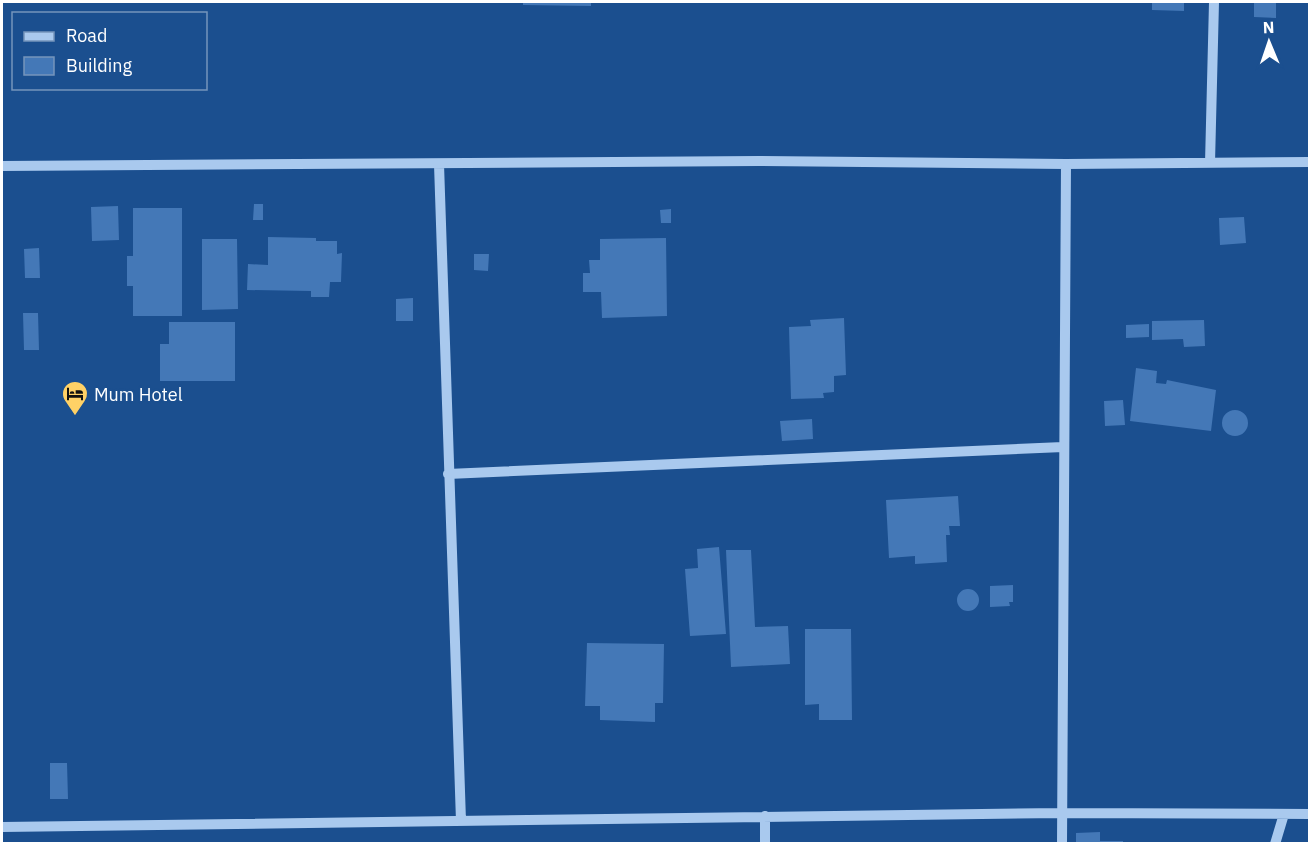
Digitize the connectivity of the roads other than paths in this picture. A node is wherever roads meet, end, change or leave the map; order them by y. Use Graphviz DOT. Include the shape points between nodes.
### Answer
graph roads {
  1 [pos="1214,2"];
  2 [pos="1310,162"];
  3 [pos="1210,163"];
  4 [pos="439,164"];
  5 [pos="1066,164"];
  6 [pos="2,165"];
  7 [pos="1063,447"];
  8 [pos="448,474"];
  9 [pos="1062,813"];
  10 [pos="1284,814"];
  11 [pos="1310,814"];
  12 [pos="765,816"];
  13 [pos="461,821"];
  14 [pos="2,827"];
  15 [pos="765,843"];
  16 [pos="1062,843"];
  17 [pos="1275,843"];
  1 -- 3 [label="street"];
  2 -- 3 [label="street"];
  3 -- 5 [label="street"];
  4 -- 5 [label="street"];
  4 -- 6 [label="street"];
  4 -- 8 [label="street"];
  5 -- 7 [label="street"];
  7 -- 8 [label="street"];
  7 -- 9 [label="street"];
  8 -- 13 [label="street"];
  9 -- 10 [label="street"];
  9 -- 12 [label="street"];
  9 -- 16 [label="street"];
  10 -- 11 [label="street"];
  10 -- 17 [label="street"];
  12 -- 13 [label="street"];
  12 -- 15 [label="street"];
  13 -- 14 [label="street"];
}
